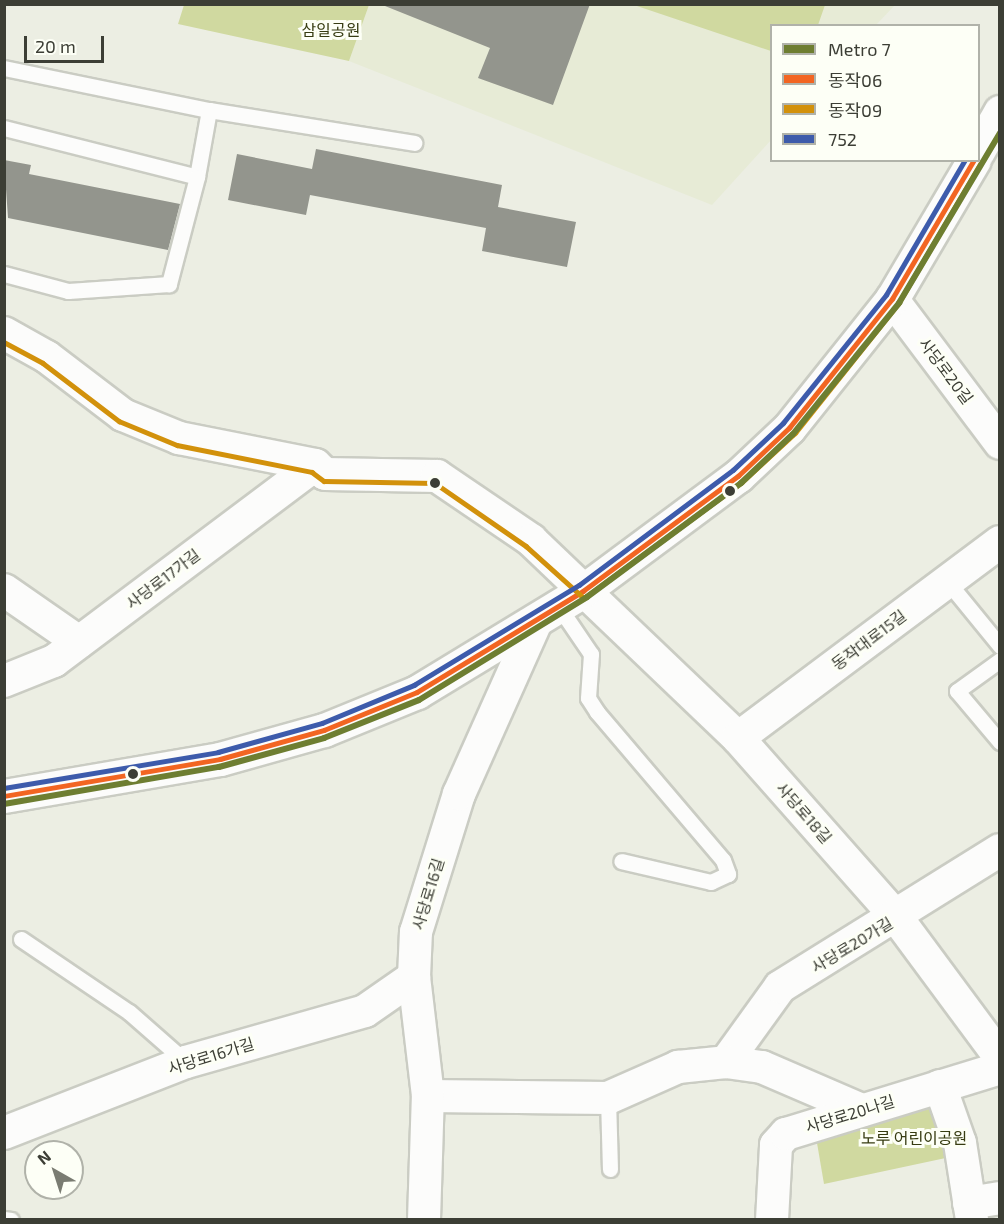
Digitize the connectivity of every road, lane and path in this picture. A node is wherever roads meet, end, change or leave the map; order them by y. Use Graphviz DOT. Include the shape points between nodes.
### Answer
graph roads {
  1 [pos="4,68"];
  2 [pos="209,110"];
  3 [pos="999,112"];
  4 [pos="4,128"];
  5 [pos="414,143"];
  6 [pos="980,147"];
  7 [pos="973,162"];
  8 [pos="197,177"];
  9 [pos="4,274"];
  10 [pos="892,299"];
  11 [pos="4,333"];
  12 [pos="999,443"];
  13 [pos="315,465"];
  14 [pos="999,542"];
  15 [pos="947,582"];
  16 [pos="4,590"];
  17 [pos="559,607"];
  18 [pos="79,642"];
  19 [pos="999,646"];
  20 [pos="999,660"];
  21 [pos="4,681"];
  22 [pos="738,738"];
  23 [pos="999,742"];
  24 [pos="4,796"];
  25 [pos="999,850"];
  26 [pos="621,861"];
  27 [pos="897,918"];
  28 [pos="21,939"];
  29 [pos="414,977"];
  30 [pos="999,1057"];
  31 [pos="186,1062"];
  32 [pos="726,1062"];
  33 [pos="999,1068"];
  34 [pos="940,1086"];
  35 [pos="428,1096"];
  36 [pos="608,1098"];
  37 [pos="862,1110"];
  38 [pos="4,1133"];
  39 [pos="610,1169"];
  40 [pos="999,1198"];
  41 [pos="971,1211"];
  42 [pos="4,1219"];
  43 [pos="11,1220"];
  44 [pos="424,1220"];
  45 [pos="772,1220"];
  1 -- 2 [label="lane"];
  2 -- 5 [label="lane"];
  2 -- 8 [label="lane"];
  3 -- 6 [label="main road"];
  4 -- 8 [label="lane"];
  7 -- 10 [label="main road"];
  8 -- 9 [label="lane" via="169,284 68,291"];
  10 -- 12 [label="street, 사당로20길"];
  10 -- 17 [label="main road" via="789,428 738,476"];
  11 -- 13 [label="street, 사당로18길" via="47,357 123,415 179,438"];
  13 -- 17 [label="street, 사당로18길" via="325,474 437,476 531,540"];
  13 -- 18 [label="street, 사당로17가길"];
  14 -- 15 [label="street, 동작대로15길"];
  15 -- 19 [label="lane"];
  15 -- 22 [label="street, 동작대로15길"];
  16 -- 18 [label="street"];
  17 -- 22 [label="street, 사당로18길"];
  17 -- 24 [label="main road" via="417,692 324,730 220,759"];
  17 -- 26 [label="lane" via="591,654 588,698 723,860 728,874 711,882"];
  17 -- 29 [label="street, 사당로16길" via="459,794 416,932"];
  18 -- 21 [label="street, 사당로17가길" via="54,661"];
  20 -- 23 [label="lane" via="957,691"];
  22 -- 27 [label="street, 사당로18길"];
  25 -- 27 [label="street, 사당로20가길"];
  27 -- 30 [label="street, 사당로18길"];
  27 -- 32 [label="street, 사당로20가길" via="780,987"];
  28 -- 31 [label="lane" via="129,1012"];
  29 -- 31 [label="street, 사당로16가길" via="365,1011"];
  29 -- 35 [label="street, 사당로16길"];
  31 -- 38 [label="street, 사당로16가길"];
  32 -- 36 [label="street" via="678,1067"];
  32 -- 37 [label="street" via="762,1066"];
  33 -- 34 [label="street, 사당로20나길"];
  34 -- 37 [label="street, 사당로20나길"];
  34 -- 41 [label="street" via="960,1143"];
  35 -- 36 [label="street"];
  35 -- 44 [label="street, 사당로16길"];
  36 -- 39 [label="lane"];
  37 -- 45 [label="street, 사당로20나길" via="780,1140"];
  40 -- 41 [label="street"];
  42 -- 43 [label="lane"];
}
